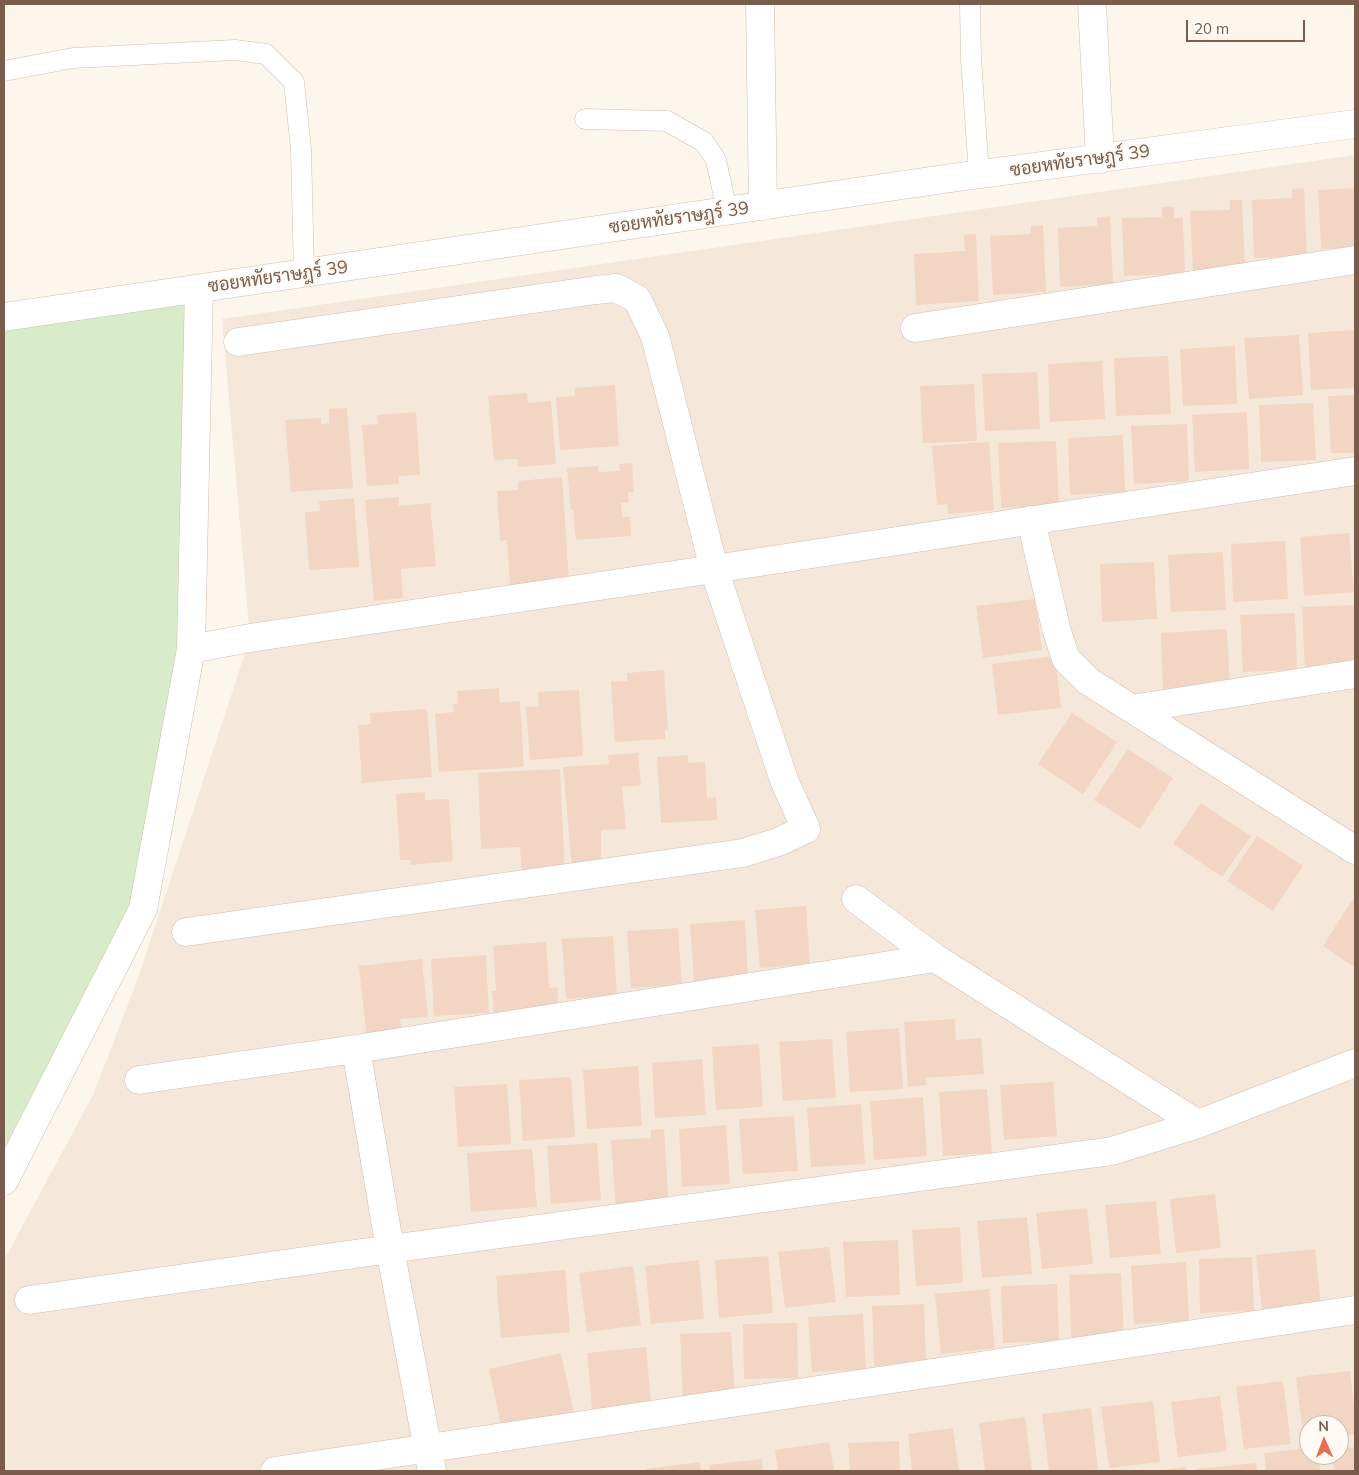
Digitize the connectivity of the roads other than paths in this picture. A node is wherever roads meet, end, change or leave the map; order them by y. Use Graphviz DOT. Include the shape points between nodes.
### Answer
graph roads {
  1 [pos="760,4"];
  2 [pos="970,4"];
  3 [pos="1092,4"];
  4 [pos="4,71"];
  5 [pos="585,119"];
  6 [pos="1355,124"];
  7 [pos="1100,159"];
  8 [pos="979,175"];
  9 [pos="762,206"];
  10 [pos="727,211"];
  11 [pos="1355,260"];
  12 [pos="304,274"];
  13 [pos="198,289"];
  14 [pos="4,317"];
  15 [pos="915,328"];
  16 [pos="238,342"];
  17 [pos="1355,471"];
  18 [pos="1031,520"];
  19 [pos="714,569"];
  20 [pos="190,649"];
  21 [pos="1355,674"];
  22 [pos="1132,709"];
  23 [pos="1355,850"];
  24 [pos="856,899"];
  25 [pos="186,932"];
  26 [pos="935,958"];
  27 [pos="356,1049"];
  28 [pos="1355,1064"];
  29 [pos="139,1080"];
  30 [pos="1198,1124"];
  31 [pos="4,1181"];
  32 [pos="390,1249"];
  33 [pos="30,1300"];
  34 [pos="1355,1310"];
  35 [pos="430,1460"];
  36 [pos="275,1471"];
  1 -- 9 [label="street"];
  2 -- 8 [label="lane"];
  3 -- 7 [label="street"];
  4 -- 12 [label="lane" via="73,58 235,50 266,54 294,82 301,149"];
  5 -- 10 [label="lane" via="667,121 704,142 716,160"];
  6 -- 7 [label="street, ซอยหทัยราษฎร์ 39"];
  7 -- 8 [label="street, ซอยหทัยราษฎร์ 39"];
  8 -- 9 [label="street, ซอยหทัยราษฎร์ 39"];
  9 -- 10 [label="street, ซอยหทัยราษฎร์ 39"];
  10 -- 12 [label="street, ซอยหทัยราษฎร์ 39"];
  11 -- 15 [label="street"];
  12 -- 13 [label="street, ซอยหทัยราษฎร์ 39"];
  13 -- 14 [label="street, ซอยหทัยราษฎร์ 39"];
  13 -- 20 [label="street"];
  16 -- 19 [label="street" via="616,288 637,299 655,336"];
  17 -- 18 [label="street"];
  18 -- 19 [label="street"];
  18 -- 22 [label="street" via="1066,659 1088,681"];
  19 -- 20 [label="street"];
  19 -- 25 [label="street" via="784,780 806,829 743,853"];
  20 -- 31 [label="street" via="143,909"];
  21 -- 22 [label="street"];
  22 -- 23 [label="street"];
  24 -- 26 [label="street"];
  26 -- 27 [label="street"];
  26 -- 30 [label="street"];
  27 -- 29 [label="street"];
  27 -- 32 [label="street"];
  28 -- 30 [label="street"];
  30 -- 32 [label="street" via="1112,1151 1071,1158"];
  32 -- 33 [label="street"];
  32 -- 35 [label="street"];
  34 -- 35 [label="street"];
  35 -- 36 [label="street"];
}
